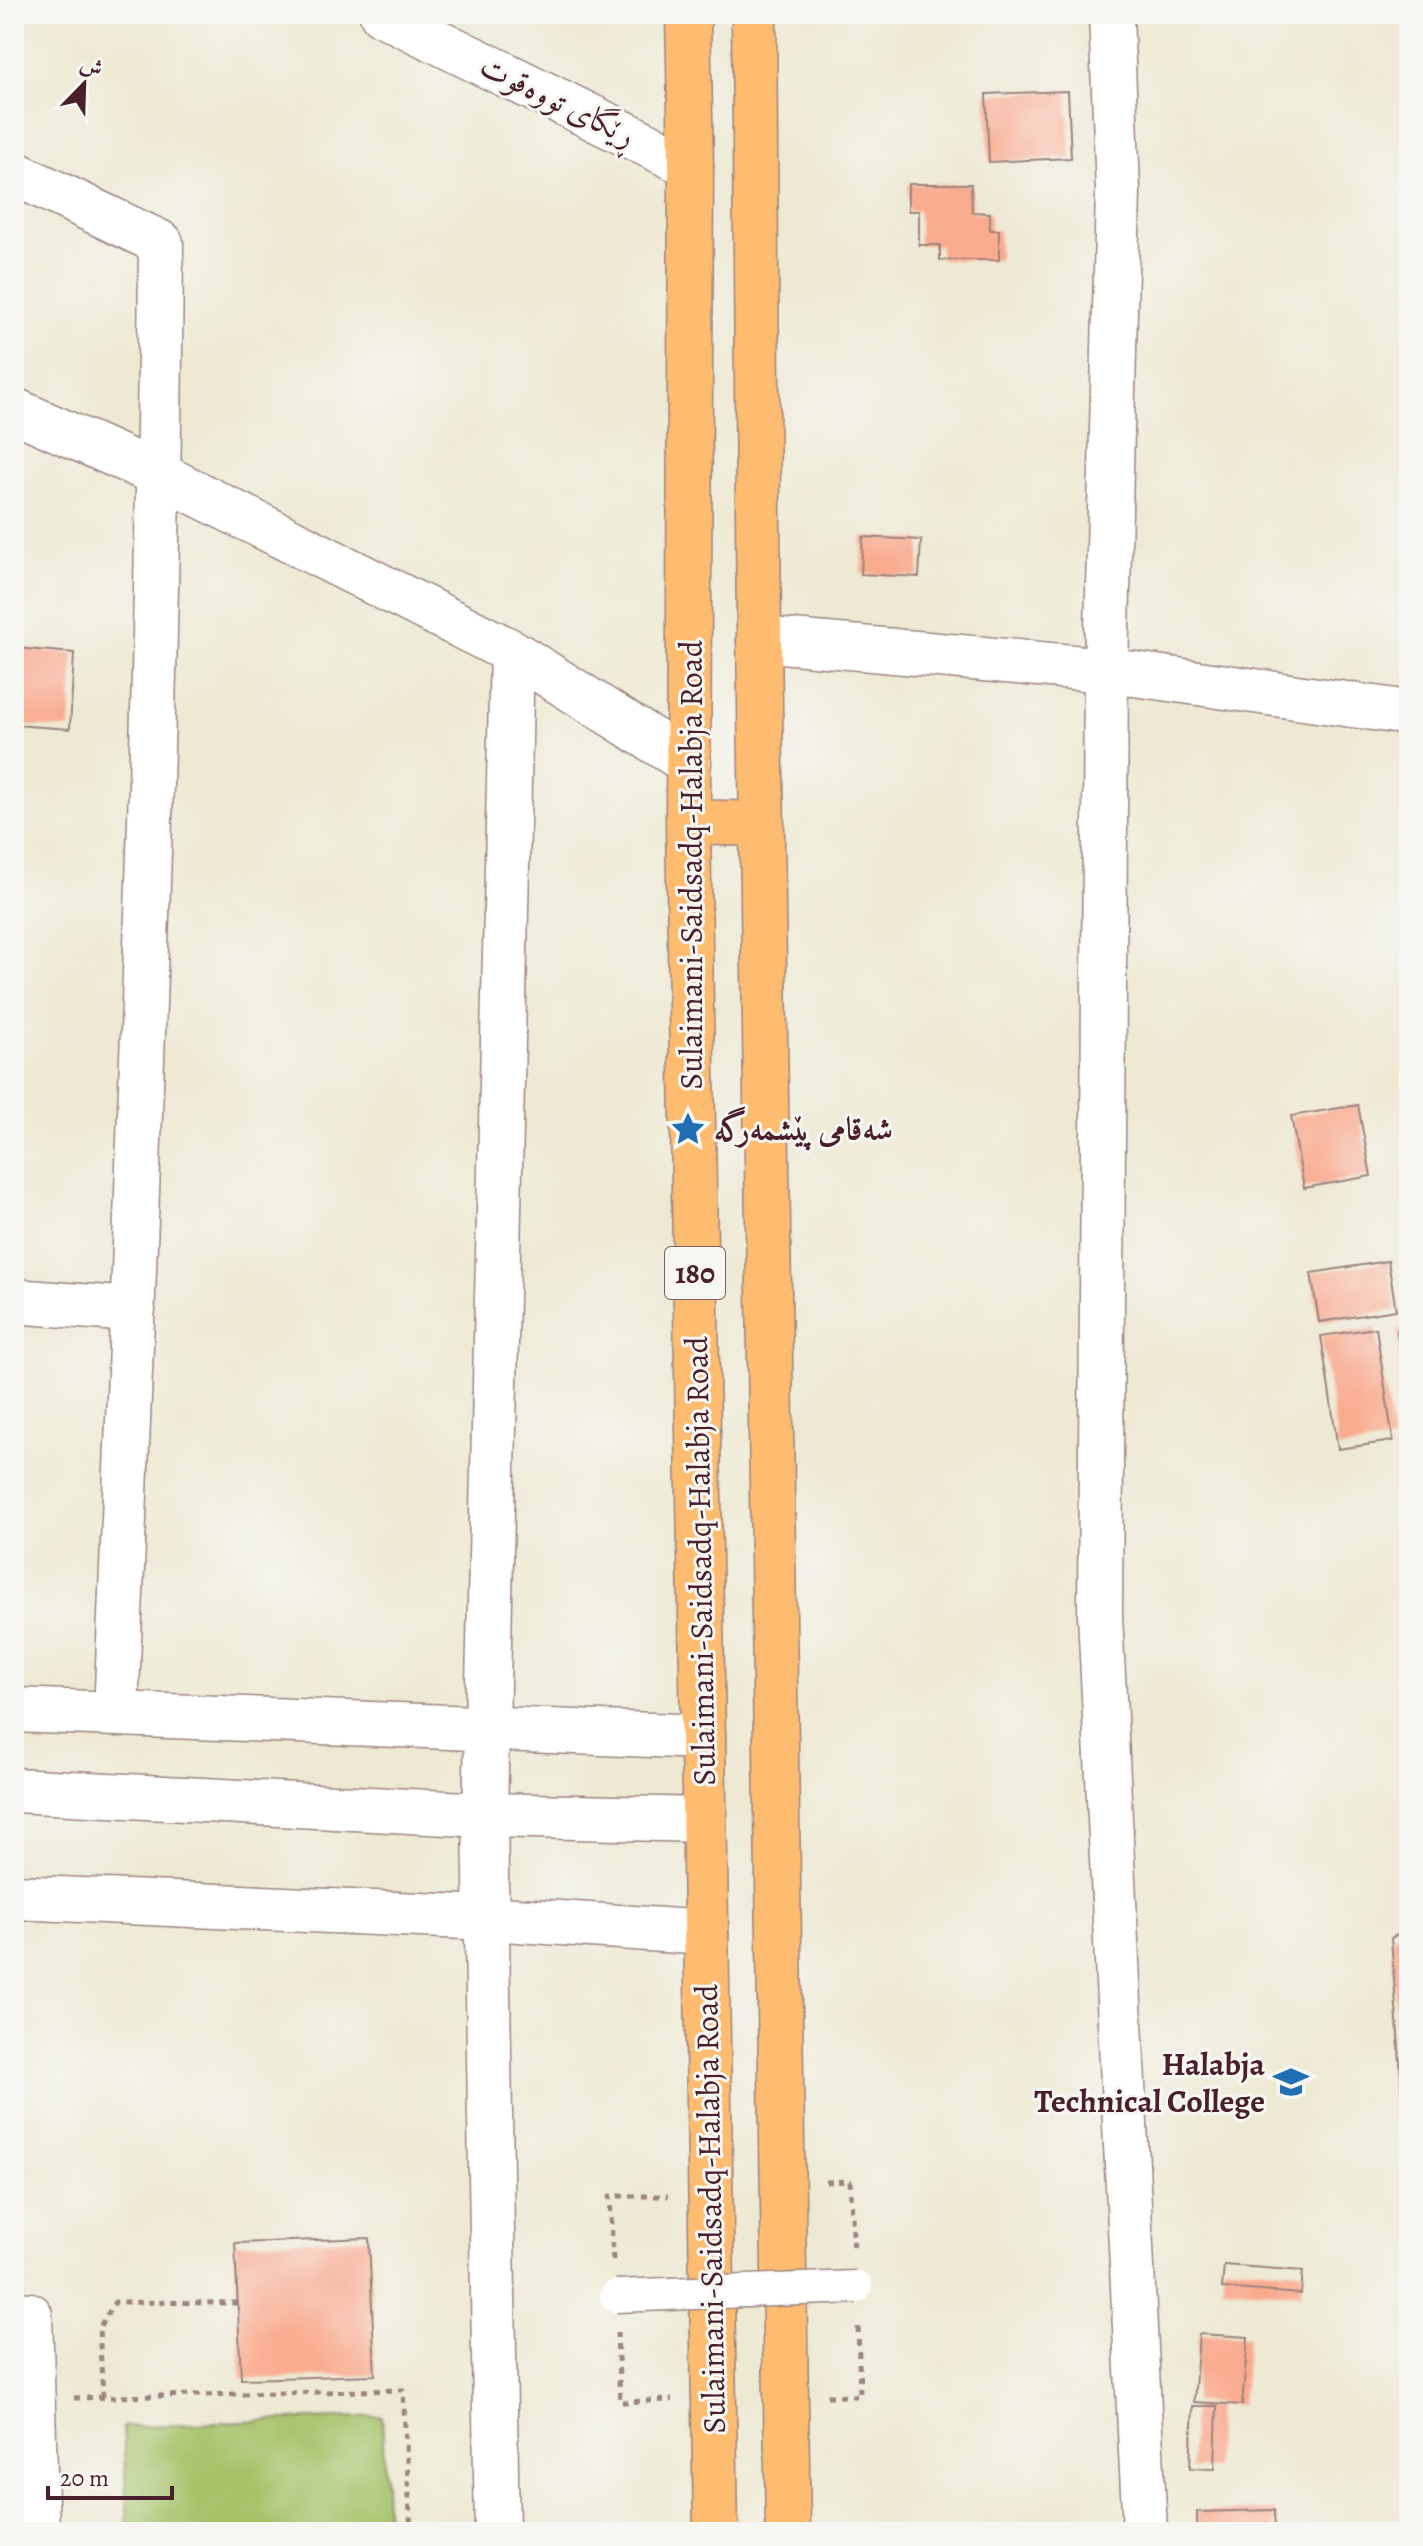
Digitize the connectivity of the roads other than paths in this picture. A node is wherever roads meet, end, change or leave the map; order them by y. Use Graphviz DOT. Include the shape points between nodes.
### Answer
graph roads {
  1 [pos="382,14"];
  2 [pos="688,14"];
  3 [pos="754,14"];
  4 [pos="1111,14"];
  5 [pos="691,166"];
  6 [pos="14,173"];
  7 [pos="14,410"];
  8 [pos="160,475"];
  9 [pos="759,639"];
  10 [pos="512,652"];
  11 [pos="1106,670"];
  12 [pos="1409,713"];
  13 [pos="689,763"];
  14 [pos="688,822"];
  15 [pos="762,824"];
  16 [pos="14,1301"];
  17 [pos="133,1310"];
  18 [pos="14,1710"];
  19 [pos="116,1714"];
  20 [pos="486,1728"];
  21 [pos="703,1737"];
  22 [pos="14,1790"];
  23 [pos="485,1815"];
  24 [pos="704,1820"];
  25 [pos="14,1897"];
  26 [pos="488,1918"];
  27 [pos="706,1933"];
  28 [pos="616,2296"];
  29 [pos="857,2298"];
  30 [pos="14,2314"];
  31 [pos="37,2532"];
  32 [pos="497,2532"];
  33 [pos="716,2532"];
  34 [pos="788,2532"];
  35 [pos="1145,2532"];
  1 -- 5 [label="street, ڕێگای تووەقوت"];
  2 -- 5 [label="highway, Sulaimani-Saidsadq-Halabja Road / 180"];
  3 -- 9 [label="highway, 180"];
  4 -- 11 [label="street" via="1118,191"];
  5 -- 13 [label="highway, Sulaimani-Saidsadq-Halabja Road / 180"];
  6 -- 8 [label="street" via="161,243"];
  7 -- 8 [label="street"];
  8 -- 10 [label="street"];
  8 -- 17 [label="street"];
  9 -- 11 [label="street"];
  9 -- 15 [label="highway, 180"];
  10 -- 13 [label="street"];
  10 -- 20 [label="street"];
  11 -- 12 [label="street"];
  11 -- 35 [label="street" via="1100,1615"];
  13 -- 14 [label="highway, Sulaimani-Saidsadq-Halabja Road / 180"];
  14 -- 15 [label="highway"];
  14 -- 21 [label="highway, Sulaimani-Saidsadq-Halabja Road / 180"];
  15 -- 34 [label="highway, 180"];
  16 -- 17 [label="street"];
  17 -- 19 [label="street"];
  18 -- 19 [label="street"];
  19 -- 20 [label="street"];
  20 -- 21 [label="street"];
  20 -- 23 [label="street"];
  21 -- 24 [label="highway, Sulaimani-Saidsadq-Halabja Road / 180"];
  22 -- 23 [label="street"];
  23 -- 24 [label="street"];
  23 -- 26 [label="street"];
  24 -- 27 [label="highway, Sulaimani-Saidsadq-Halabja Road / 180"];
  25 -- 26 [label="street"];
  26 -- 27 [label="street"];
  26 -- 32 [label="street"];
  27 -- 33 [label="highway, Sulaimani-Saidsadq-Halabja Road / 180"];
  28 -- 29 [label="street, bridge"];
  30 -- 31 [label="street" via="30,2315"];
}
